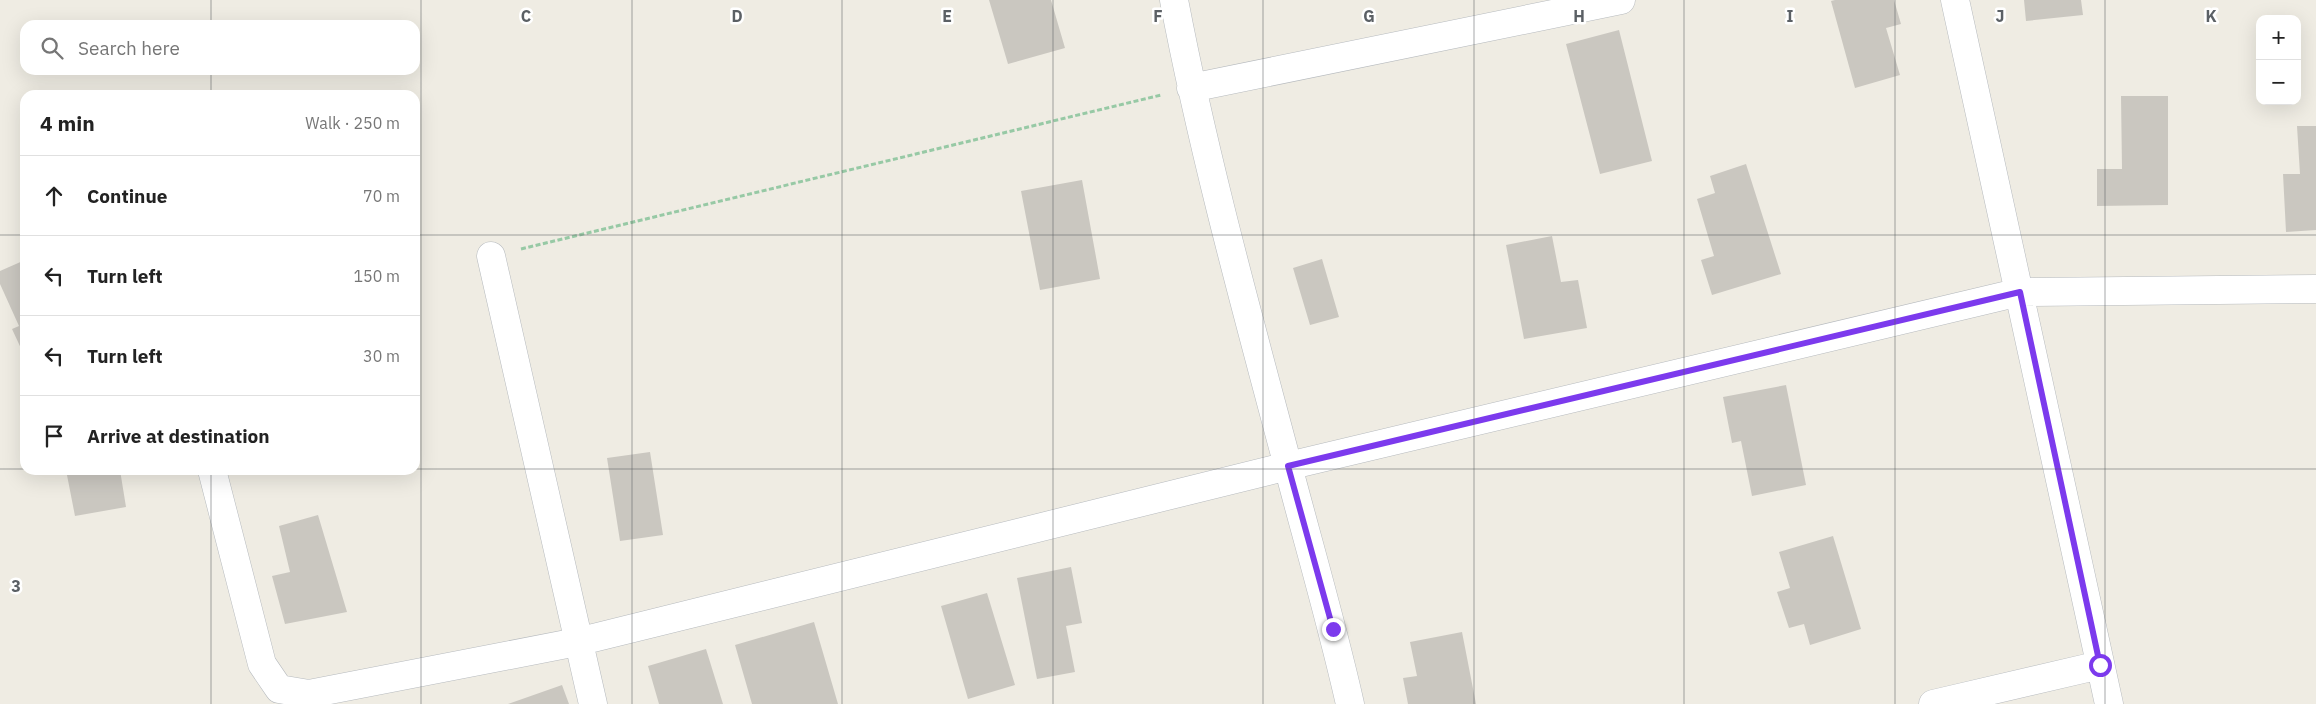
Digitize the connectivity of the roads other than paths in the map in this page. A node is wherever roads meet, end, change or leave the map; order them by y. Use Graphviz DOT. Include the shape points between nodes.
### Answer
graph roads {
  1 [pos="1174,0"];
  2 [pos="1621,0"];
  3 [pos="1955,0"];
  4 [pos="1191,88"];
  5 [pos="491,256"];
  6 [pos="2316,290"];
  7 [pos="2020,292"];
  8 [pos="1288,466"];
  9 [pos="213,475"];
  10 [pos="578,642"];
  11 [pos="2100,665"];
  12 [pos="593,704"];
  13 [pos="1350,704"];
  14 [pos="1933,704"];
  15 [pos="2109,704"];
  1 -- 4 [label="street"];
  2 -- 4 [label="street"];
  3 -- 7 [label="street"];
  4 -- 8 [label="street"];
  5 -- 10 [label="street"];
  6 -- 7 [label="street"];
  7 -- 8 [label="street"];
  7 -- 11 [label="street"];
  8 -- 10 [label="street"];
  8 -- 13 [label="street"];
  9 -- 10 [label="street" via="262,664 279,689 309,694"];
  10 -- 12 [label="street"];
  11 -- 14 [label="street"];
  11 -- 15 [label="street"];
}
